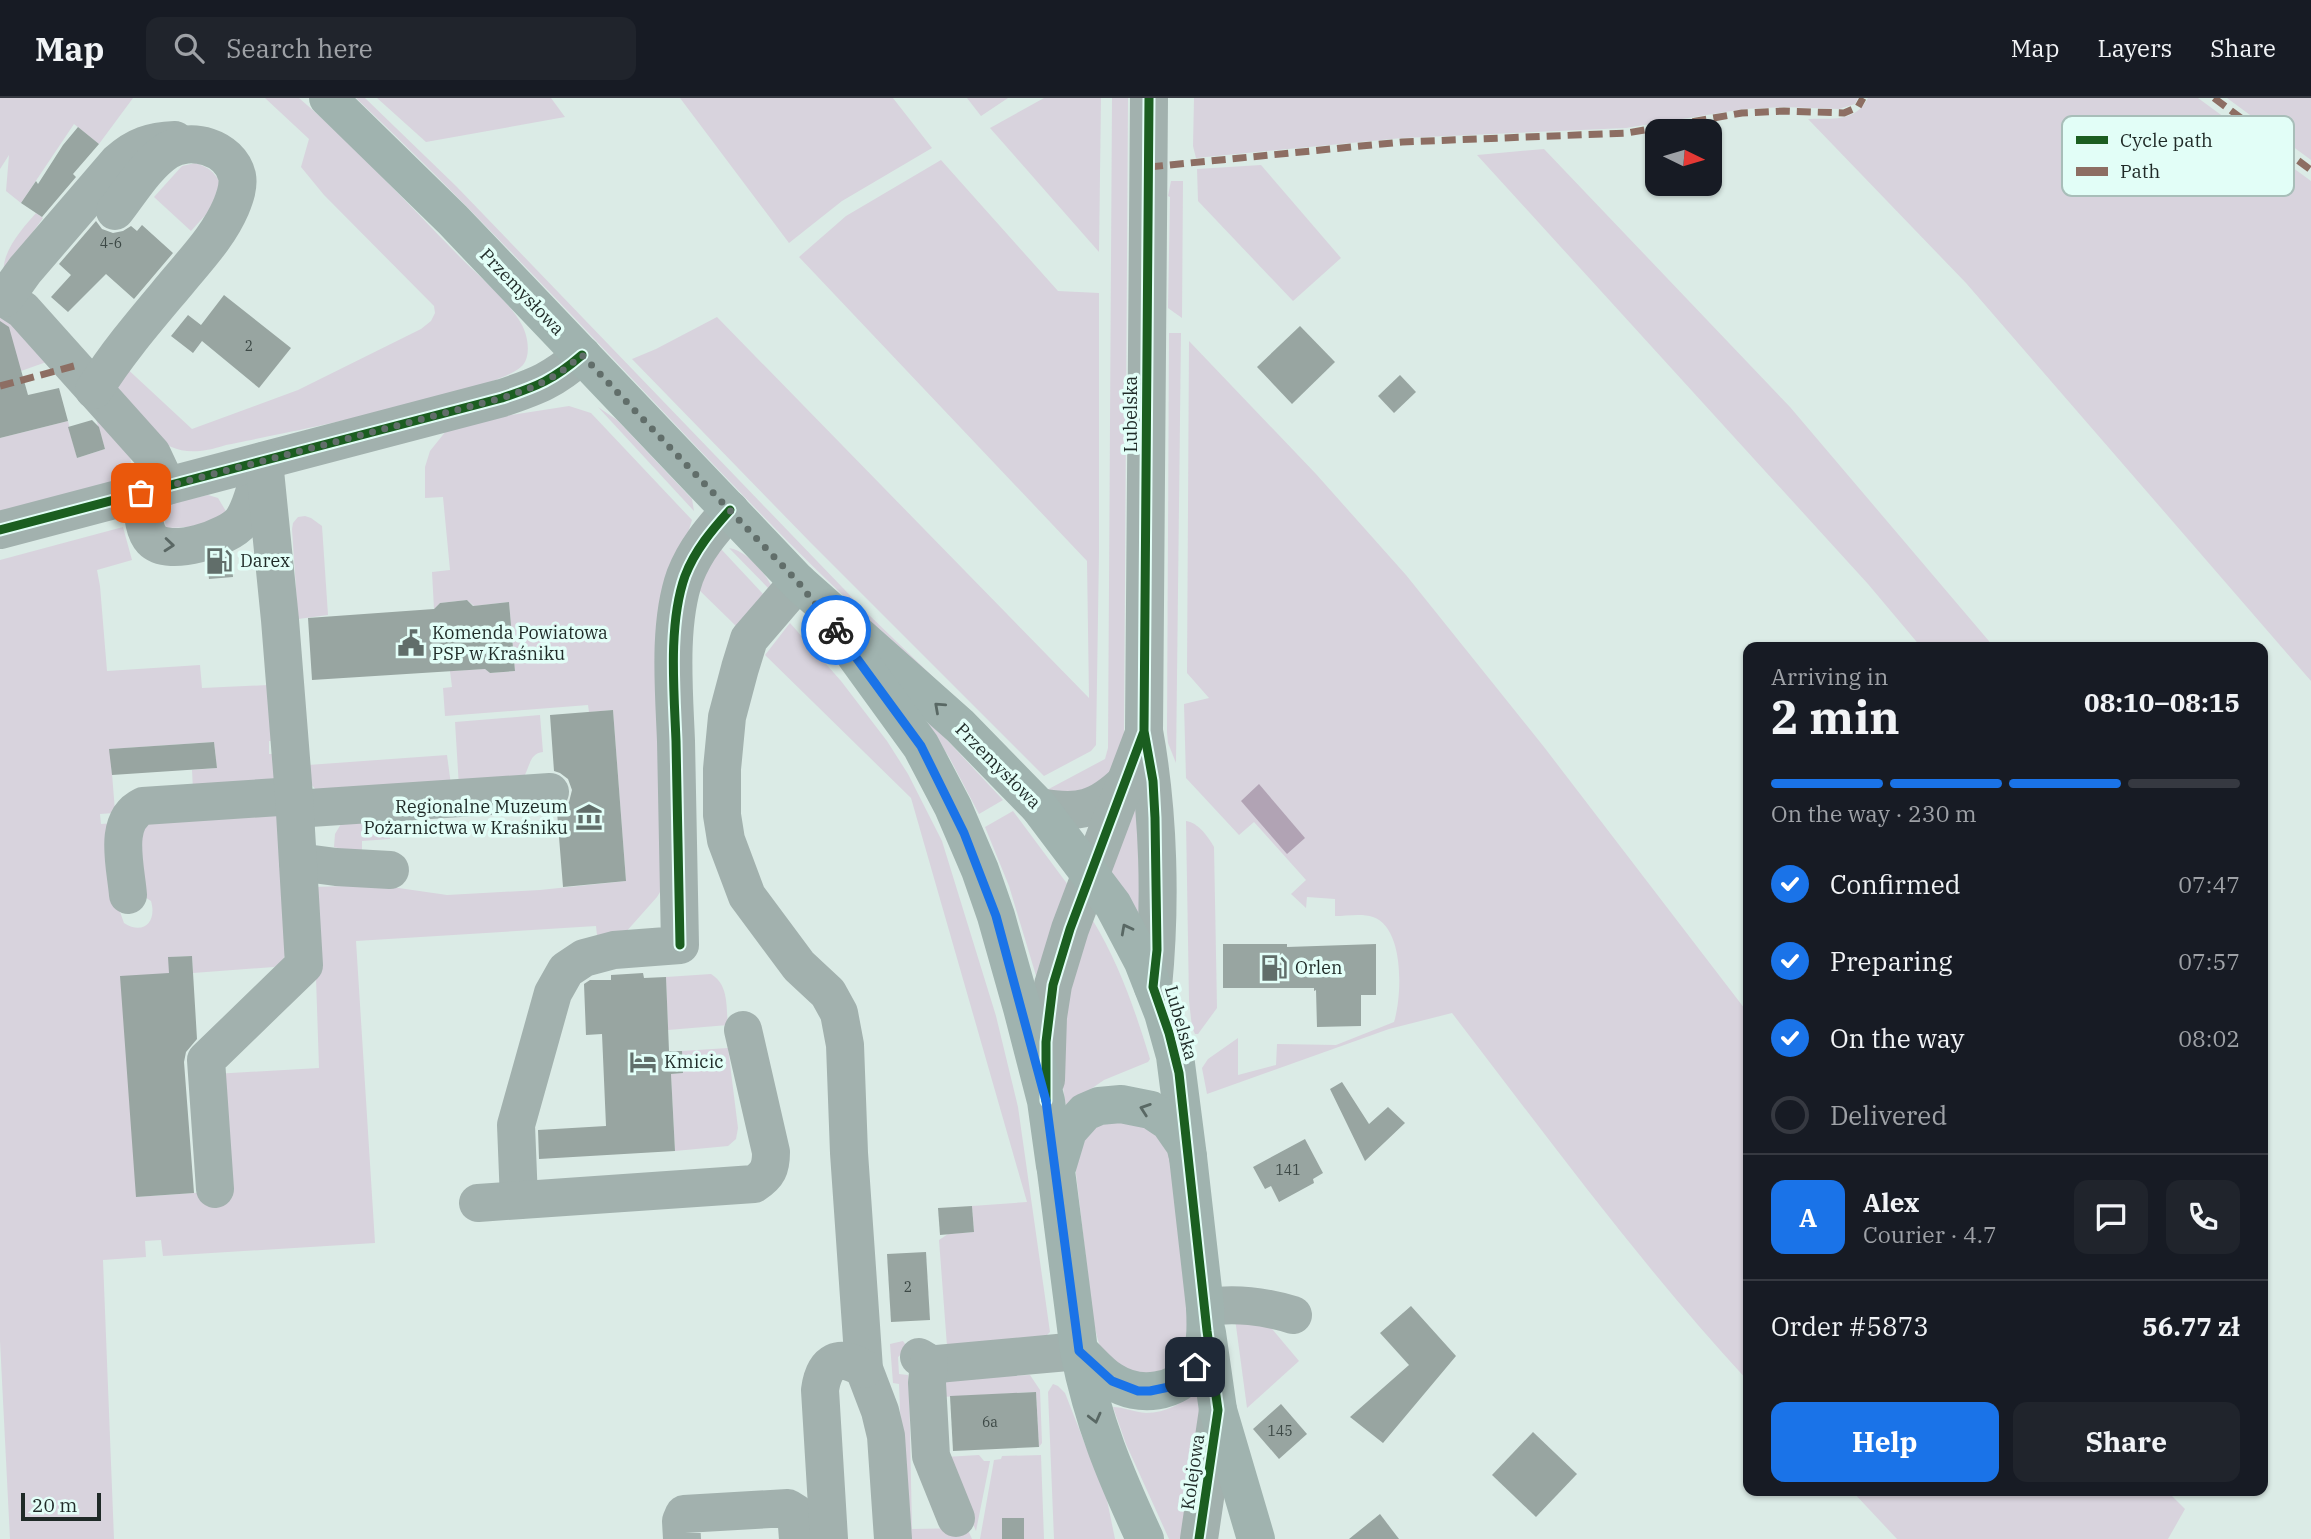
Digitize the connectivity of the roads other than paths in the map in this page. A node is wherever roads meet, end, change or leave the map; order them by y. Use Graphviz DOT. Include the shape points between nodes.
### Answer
graph roads {
  1 [pos="328,98"];
  2 [pos="1149,98"];
  3 [pos="194,143"];
  4 [pos="115,211"];
  5 [pos="62,267"];
  6 [pos="9,301"];
  7 [pos="582,355"];
  8 [pos="94,390"];
  9 [pos="264,461"];
  10 [pos="154,489"];
  11 [pos="730,510"];
  12 [pos="0,530"];
  13 [pos="798,582"];
  14 [pos="1144,731"];
  15 [pos="1126,782"];
  16 [pos="550,792"];
  17 [pos="295,802"];
  18 [pos="1040,807"];
  19 [pos="298,862"];
  20 [pos="390,870"];
  21 [pos="1092,876"];
  22 [pos="128,895"];
  23 [pos="1153,987"];
  24 [pos="743,1030"];
  25 [pos="1046,1101"];
  26 [pos="1188,1157"];
  27 [pos="1056,1171"];
  28 [pos="215,1189"];
  29 [pos="519,1200"];
  30 [pos="478,1203"];
  31 [pos="1293,1315"];
  32 [pos="1206,1319"];
  33 [pos="1079,1351"];
  34 [pos="864,1369"];
  35 [pos="1218,1410"];
  36 [pos="1119,1483"];
  37 [pos="956,1518"];
  38 [pos="682,1539"];
  39 [pos="798,1539"];
  40 [pos="829,1539"];
  41 [pos="893,1539"];
  42 [pos="1130,1539"];
  43 [pos="1145,1539"];
  44 [pos="1199,1539"];
  45 [pos="1256,1539"];
  1 -- 7 [label="main road, Przemysłowa"];
  2 -- 14 [label="street, Lubelska"];
  3 -- 4 [label="street" via="168,150"];
  3 -- 6 [label="street" via="160,141 129,152 25,270"];
  3 -- 8 [label="street" via="221,154 231,164 237,189 230,208 207,247 115,357"];
  5 -- 6 [label="street"];
  6 -- 8 [label="street"];
  7 -- 9 [label="street" via="560,374 525,390"];
  7 -- 11 [label="main road, Przemysłowa"];
  8 -- 10 [label="street" via="152,454"];
  9 -- 10 [label="street"];
  10 -- 9 [label="street, one-way" via="147,533 155,543 179,547 205,541 229,534 244,519"];
  9 -- 17 [label="street"];
  10 -- 12 [label="street"];
  11 -- 13 [label="main road, Przemysłowa"];
  11 -- 29 [label="street" via="692,560 679,602 674,690 680,945 614,950 584,958 566,970 552,993 516,1125"];
  18 -- 13 [label="main road, Przemysłowa, one-way" via="960,726"];
  13 -- 25 [label="main road, Przemysłowa" via="910,730 953,807 996,916"];
  13 -- 34 [label="street" via="749,639 727,717 722,815 726,840 747,896 799,966 828,993 839,1013 845,1045"];
  14 -- 15 [label="street, Lubelska"];
  14 -- 23 [label="street, Lubelska" via="1155,818 1157,950"];
  15 -- 18 [label="street" via="1100,804 1072,810"];
  15 -- 21 [label="street, Lubelska"];
  16 -- 17 [label="street"];
  17 -- 19 [label="street"];
  17 -- 22 [label="street" via="143,806 133,811 124,832"];
  18 -- 21 [label="main road, Przemysłowa"];
  19 -- 20 [label="street"];
  19 -- 28 [label="street" via="304,965 206,1060"];
  23 -- 21 [label="main road, Przemysłowa, one-way" via="1127,929"];
  21 -- 25 [label="street, Lubelska" via="1053,985 1046,1042"];
  23 -- 26 [label="main road, Lubelska" via="1179,1073"];
  24 -- 29 [label="street" via="771,1152 765,1177 754,1185"];
  25 -- 27 [label="main road, Lubelska"];
  26 -- 27 [label="main road, one-way" via="1179,1133 1161,1115 1136,1105 1110,1104 1077,1119 1063,1144"];
  26 -- 32 [label="main road, Lubelska"];
  27 -- 33 [label="main road, Lubelska"];
  29 -- 30 [label="street"];
  31 -- 32 [label="street" via="1242,1304"];
  32 -- 33 [label="main road" via="1195,1367 1185,1378 1159,1390 1138,1391 1112,1381"];
  32 -- 35 [label="main road"];
  33 -- 36 [label="main road, one-way" via="1097,1428"];
  33 -- 37 [label="street" via="924,1360 930,1456"];
  34 -- 40 [label="street" via="852,1361 838,1361 822,1374"];
  34 -- 41 [label="street" via="886,1436"];
  35 -- 44 [label="street, Kolejowa"];
  35 -- 45 [label="main road"];
  36 -- 42 [label="street"];
  36 -- 43 [label="main road"];
  38 -- 39 [label="street" via="684,1514 788,1508 796,1513"];
}
